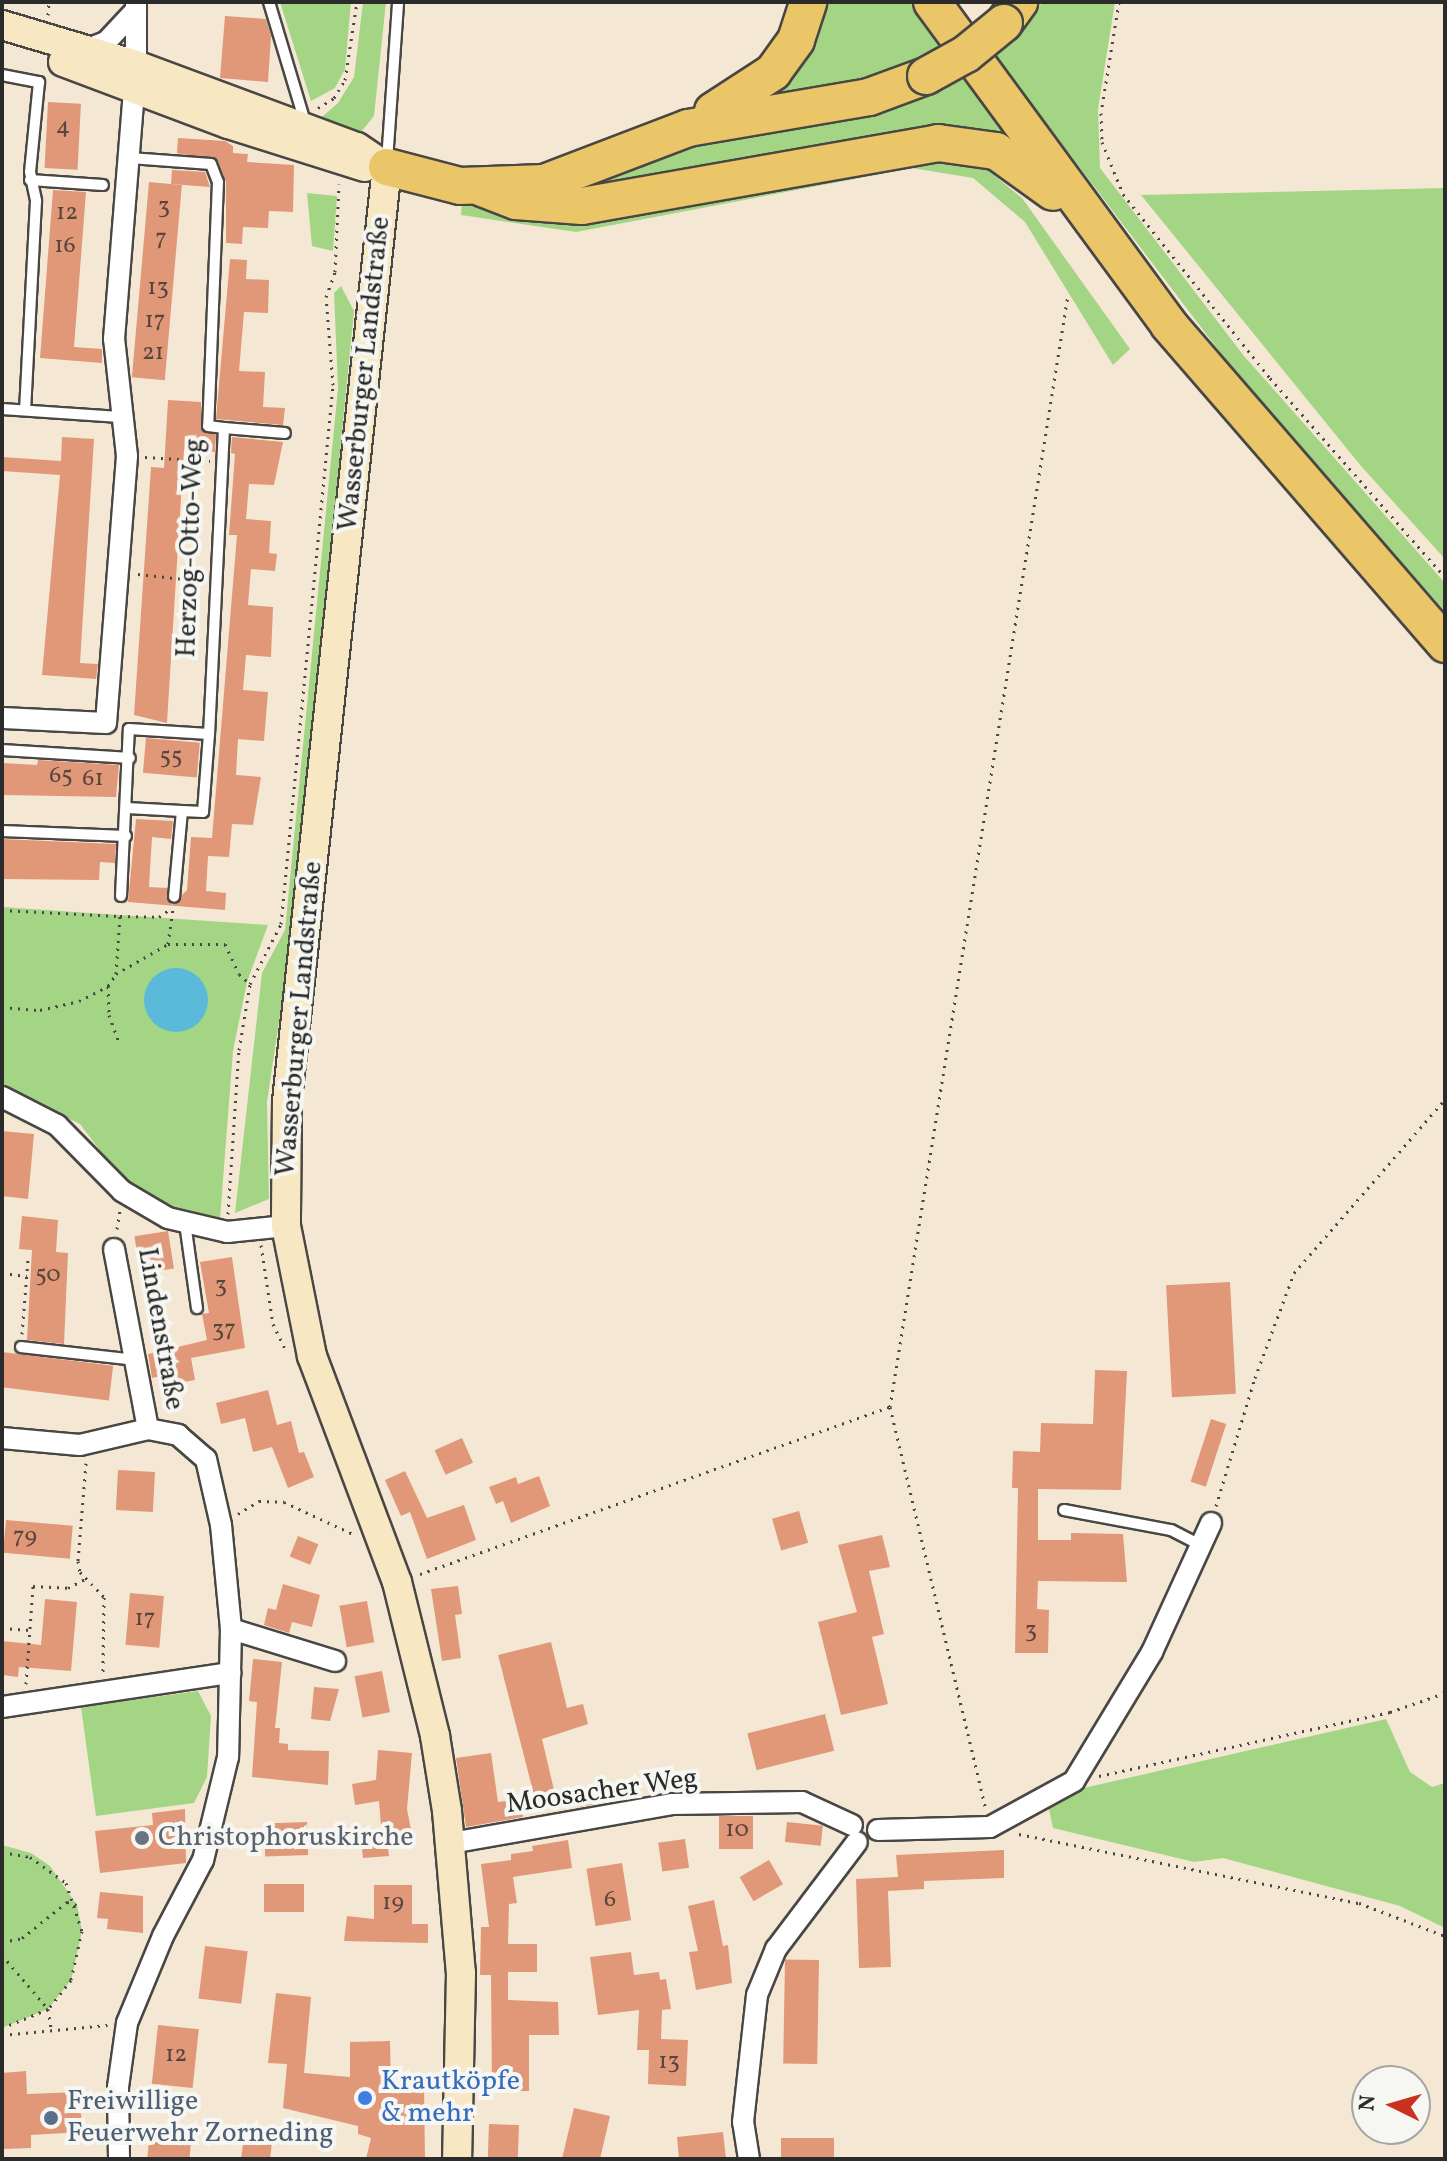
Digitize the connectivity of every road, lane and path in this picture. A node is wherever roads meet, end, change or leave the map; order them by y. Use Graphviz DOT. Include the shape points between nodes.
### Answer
graph roads {
  1 [pos="49,2"];
  2 [pos="269,2"];
  3 [pos="357,2"];
  4 [pos="398,2"];
  5 [pos="808,2"];
  6 [pos="932,2"];
  7 [pos="1119,2"];
  8 [pos="136,6"];
  9 [pos="1012,12"];
  10 [pos="2,25"];
  11 [pos="46,31"];
  12 [pos="2,41"];
  13 [pos="85,50"];
  14 [pos="2,75"];
  15 [pos="135,76"];
  16 [pos="171,101"];
  17 [pos="231,113"];
  18 [pos="303,116"];
  19 [pos="688,128"];
  20 [pos="132,129"];
  21 [pos="130,158"];
  22 [pos="387,167"];
  23 [pos="336,179"];
  24 [pos="30,180"];
  25 [pos="103,185"];
  26 [pos="482,188"];
  27 [pos="1099,234"];
  28 [pos="1068,294"];
  29 [pos="2,409"];
  30 [pos="25,410"];
  31 [pos="120,417"];
  32 [pos="224,428"];
  33 [pos="285,433"];
  34 [pos="127,456"];
  35 [pos="222,462"];
  36 [pos="121,573"];
  37 [pos="1445,577"];
  38 [pos="213,582"];
  39 [pos="1445,644"];
  40 [pos="2,718"];
  41 [pos="106,723"];
  42 [pos="129,729"];
  43 [pos="209,734"];
  44 [pos="2,750"];
  45 [pos="130,758"];
  46 [pos="127,808"];
  47 [pos="182,811"];
  48 [pos="2,831"];
  49 [pos="126,836"];
  50 [pos="121,896"];
  51 [pos="174,897"];
  52 [pos="2,910"];
  53 [pos="120,916"];
  54 [pos="168,944"];
  55 [pos="116,974"];
  56 [pos="250,984"];
  57 [pos="108,986"];
  58 [pos="2,1007"];
  59 [pos="119,1043"];
  60 [pos="2,1097"];
  61 [pos="1445,1099"];
  62 [pos="122,1191"];
  63 [pos="185,1223"];
  64 [pos="286,1226"];
  65 [pos="253,1231"];
  66 [pos="227,1232"];
  67 [pos="114,1249"];
  68 [pos="28,1260"];
  69 [pos="2,1273"];
  70 [pos="27,1276"];
  71 [pos="197,1308"];
  72 [pos="21,1347"];
  73 [pos="291,1356"];
  74 [pos="135,1360"];
  75 [pos="890,1407"];
  76 [pos="148,1429"];
  77 [pos="2,1438"];
  78 [pos="87,1445"];
  79 [pos="1064,1510"];
  80 [pos="1211,1523"];
  81 [pos="221,1525"];
  82 [pos="380,1534"];
  83 [pos="1201,1545"];
  84 [pos="85,1579"];
  85 [pos="397,1582"];
  86 [pos="2,1628"];
  87 [pos="231,1629"];
  88 [pos="30,1630"];
  89 [pos="335,1661"];
  90 [pos="230,1673"];
  91 [pos="102,1692"];
  92 [pos="1445,1693"];
  93 [pos="24,1704"];
  94 [pos="2,1707"];
  95 [pos="1074,1781"];
  96 [pos="990,1827"];
  97 [pos="855,1834"];
  98 [pos="451,1843"];
  99 [pos="2,1852"];
  100 [pos="77,1905"];
  101 [pos="1445,1936"];
  102 [pos="2,1942"];
  103 [pos="2,1955"];
  104 [pos="48,2009"];
  105 [pos="127,2023"];
  106 [pos="2,2028"];
  107 [pos="51,2030"];
  108 [pos="2,2035"];
  109 [pos="119,2159"];
  110 [pos="457,2159"];
  111 [pos="749,2159"];
  1 -- 11 [label="path"];
  2 -- 18 [label="lane"];
  3 -- 18 [label="path" via="345,80 331,100"];
  4 -- 22 [label="lane, Wasserburger Landstraße"];
  5 -- 19 [label="highway" via="796,40 773,72"];
  6 -- 27 [label="highway"];
  7 -- 37 [label="path" via="1101,113 1102,142 1123,194 1270,378"];
  8 -- 13 [label="street" via="117,34"];
  8 -- 15 [label="street"];
  9 -- 19 [label="highway, bridge" via="966,54 869,97"];
  10 -- 11 [label="street"];
  11 -- 13 [label="street"];
  12 -- 15 [label="street"];
  13 -- 15 [label="street"];
  14 -- 24 [label="lane" via="39,82"];
  15 -- 16 [label="street"];
  15 -- 17 [label="street"];
  15 -- 20 [label="street"];
  16 -- 17 [label="street"];
  16 -- 20 [label="street"];
  17 -- 22 [label="street" via="357,147"];
  19 -- 26 [label="highway" via="572,176"];
  20 -- 21 [label="street"];
  21 -- 31 [label="street" via="114,339"];
  21 -- 32 [label="lane, Herzog-Otto-Weg" via="211,164 218,182 208,426"];
  22 -- 26 [label="highway" via="416,178"];
  22 -- 64 [label="street, Wasserburger Landstraße" via="287,1101"];
  23 -- 56 [label="path" via="342,193 338,241 326,297 333,385 281,924"];
  24 -- 25 [label="lane"];
  24 -- 30 [label="lane" via="36,201"];
  26 -- 27 [label="highway" via="516,201 582,206 912,146 960,143 996,151 1020,165"];
  27 -- 39 [label="highway" via="1246,420"];
  28 -- 75 [label="path"];
  29 -- 30 [label="lane"];
  30 -- 31 [label="lane"];
  31 -- 34 [label="street"];
  32 -- 33 [label="lane"];
  32 -- 35 [label="lane, Herzog-Otto-Weg"];
  34 -- 35 [label="path"];
  34 -- 36 [label="street"];
  35 -- 38 [label="lane, Herzog-Otto-Weg"];
  36 -- 38 [label="path"];
  36 -- 41 [label="street"];
  38 -- 43 [label="lane, Herzog-Otto-Weg"];
  40 -- 41 [label="street"];
  41 -- 42 [label="lane"];
  42 -- 43 [label="lane"];
  42 -- 45 [label="lane"];
  43 -- 47 [label="lane, Herzog-Otto-Weg" via="203,812"];
  44 -- 45 [label="lane"];
  45 -- 46 [label="lane"];
  46 -- 47 [label="lane"];
  46 -- 49 [label="lane"];
  47 -- 51 [label="lane"];
  48 -- 49 [label="lane"];
  49 -- 50 [label="lane"];
  52 -- 53 [label="path"];
  53 -- 54 [label="path" via="159,917 173,906"];
  53 -- 55 [label="path"];
  54 -- 55 [label="path"];
  54 -- 56 [label="path" via="225,944 239,974"];
  55 -- 57 [label="path"];
  56 -- 66 [label="path" via="239,1050"];
  57 -- 58 [label="path" via="79,1001 40,1010"];
  57 -- 59 [label="path" via="109,1015"];
  60 -- 62 [label="street" via="57,1125"];
  61 -- 80 [label="path" via="1294,1273"];
  62 -- 63 [label="street"];
  62 -- 67 [label="path, Lindenstraße"];
  63 -- 66 [label="street"];
  63 -- 71 [label="lane"];
  64 -- 65 [label="street"];
  64 -- 82 [label="street, Wasserburger Landstraße" via="312,1356"];
  65 -- 66 [label="street"];
  65 -- 73 [label="path" via="262,1246 273,1324"];
  67 -- 74 [label="street, Lindenstraße"];
  68 -- 70 [label="path"];
  69 -- 70 [label="path"];
  70 -- 72 [label="path"];
  72 -- 74 [label="lane"];
  74 -- 76 [label="street, Lindenstraße"];
  75 -- 85 [label="path"];
  75 -- 96 [label="path"];
  76 -- 78 [label="street, Lindenstraße"];
  76 -- 81 [label="street, Lindenstraße" via="178,1435 206,1459"];
  77 -- 78 [label="street, Lindenstraße"];
  78 -- 84 [label="path" via="78,1561"];
  79 -- 83 [label="lane" via="1171,1530"];
  80 -- 83 [label="street"];
  81 -- 82 [label="path" via="259,1501 284,1502 366,1540"];
  81 -- 87 [label="street, Lindenstraße"];
  82 -- 85 [label="street, Wasserburger Landstraße"];
  83 -- 95 [label="street" via="1152,1652"];
  84 -- 88 [label="path" via="68,1588 33,1586"];
  84 -- 91 [label="path" via="104,1597 106,1610"];
  85 -- 98 [label="street, Wasserburger Landstraße" via="430,1711"];
  86 -- 88 [label="path"];
  87 -- 89 [label="street"];
  87 -- 90 [label="street, Lindenstraße"];
  88 -- 93 [label="path"];
  90 -- 91 [label="street"];
  90 -- 105 [label="street, Lindenstraße" via="228,1757 203,1860 163,1936"];
  91 -- 93 [label="street"];
  92 -- 95 [label="path" via="1390,1712"];
  93 -- 94 [label="street"];
  95 -- 96 [label="street"];
  96 -- 97 [label="street" via="878,1830 870,1843"];
  96 -- 101 [label="path" via="1359,1903"];
  97 -- 98 [label="street, Moosacher Weg" via="802,1802 672,1804"];
  97 -- 111 [label="street" via="776,1949 757,1995 743,2122"];
  98 -- 110 [label="street, Wasserburger Landstraße" via="461,1973"];
  99 -- 100 [label="path" via="30,1857 46,1868 66,1883"];
  100 -- 102 [label="path" via="67,1902 22,1938"];
  100 -- 104 [label="path" via="80,1955 71,1980"];
  103 -- 104 [label="path"];
  104 -- 106 [label="path"];
  104 -- 107 [label="path"];
  105 -- 107 [label="path"];
  105 -- 109 [label="street, Lindenstraße" via="118,2087"];
  107 -- 108 [label="path"];
}
